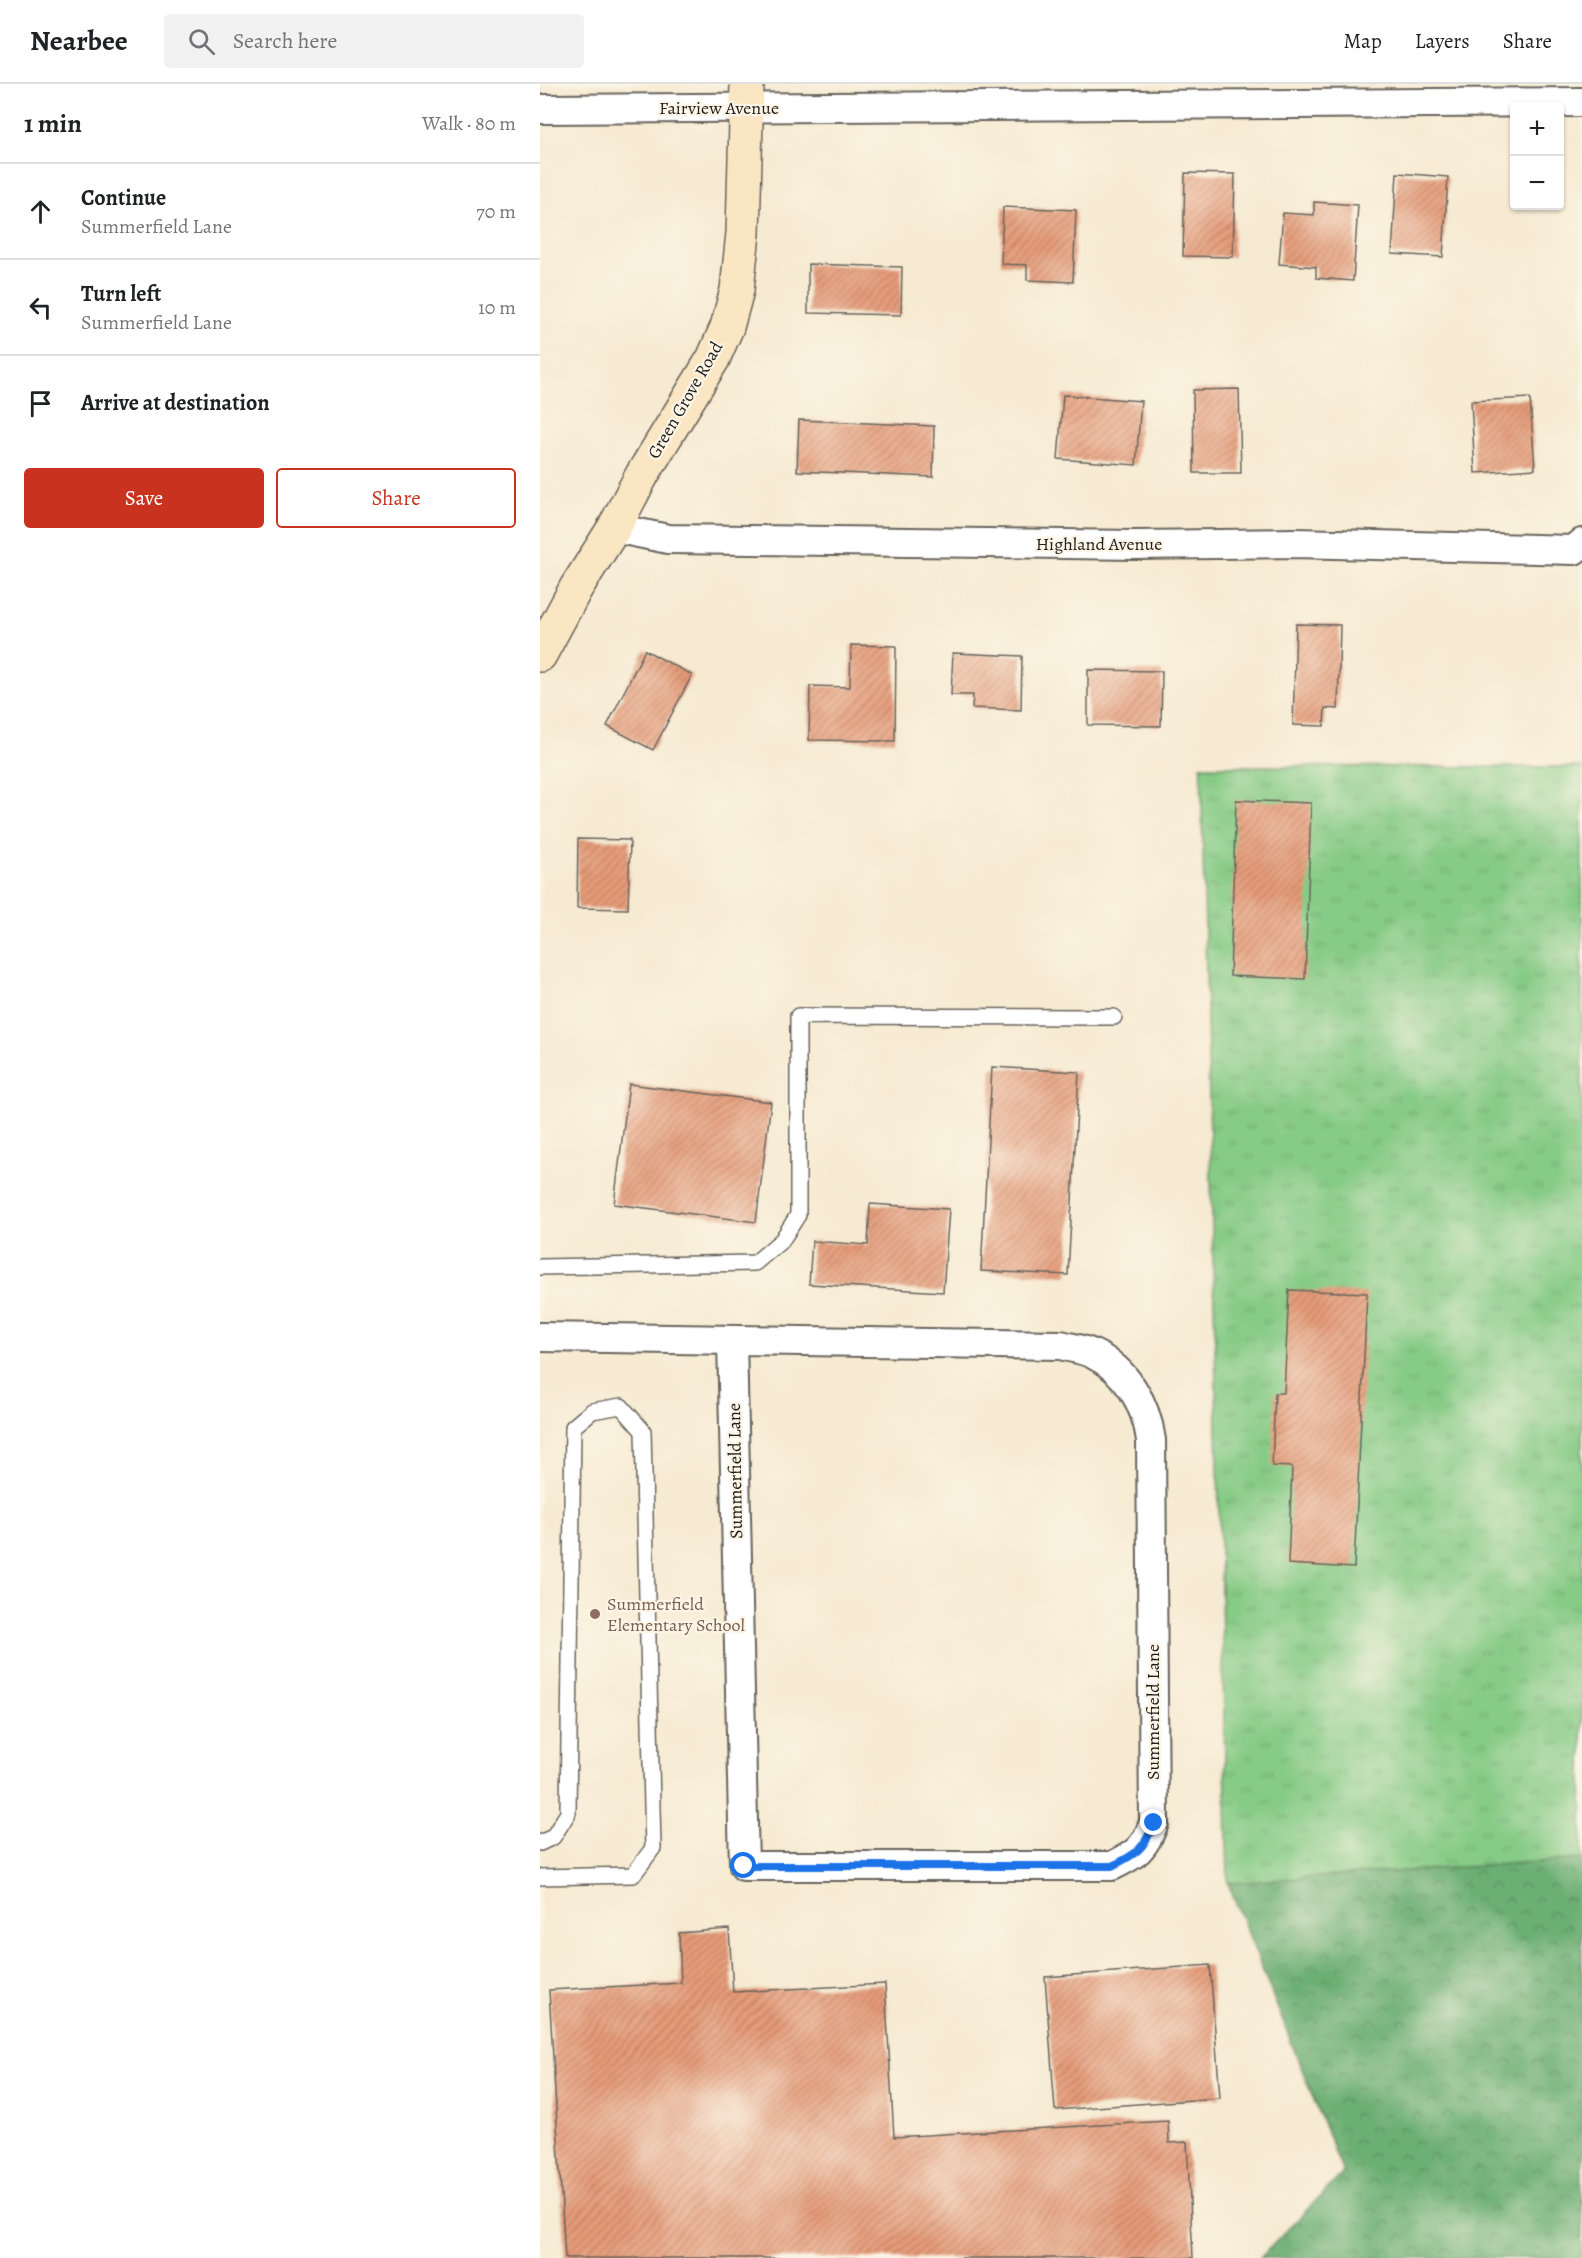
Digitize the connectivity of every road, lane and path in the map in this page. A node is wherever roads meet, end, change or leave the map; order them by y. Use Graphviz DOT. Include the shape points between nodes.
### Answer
graph roads {
  1 [pos="1166,95"];
  2 [pos="747,96"];
  3 [pos="1582,102"];
  4 [pos="540,109"];
  5 [pos="614,528"];
  6 [pos="1580,554"];
  7 [pos="540,655"];
  8 [pos="1114,1017"];
  9 [pos="540,1267"];
  10 [pos="540,1336"];
  11 [pos="732,1340"];
  12 [pos="540,1843"];
  13 [pos="540,1877"];
  1 -- 2 [label="street, Fairview Avenue" via="877,106"];
  1 -- 3 [label="street, Fairview Avenue"];
  2 -- 4 [label="street, Fairview Avenue"];
  2 -- 5 [label="street, Green Grove Road" via="743,233 737,290 727,327 713,359"];
  5 -- 6 [label="street, Highland Avenue" via="668,539 1136,545 1295,543"];
  5 -- 7 [label="street, Green Grove Road"];
  8 -- 9 [label="lane" via="798,1016 798,1215 782,1240 755,1263"];
  10 -- 11 [label="street, Summerfield Lane"];
  11 -- 11 [label="street, Summerfield Lane" via="744,1866 1112,1866 1135,1855 1148,1841 1154,1823 1151,1440 1148,1420 1135,1391 1114,1367 1092,1353 1061,1345"];
  12 -- 13 [label="lane" via="553,1837 568,1813 573,1427 592,1411 621,1407 643,1431 653,1848 633,1875"];
}
